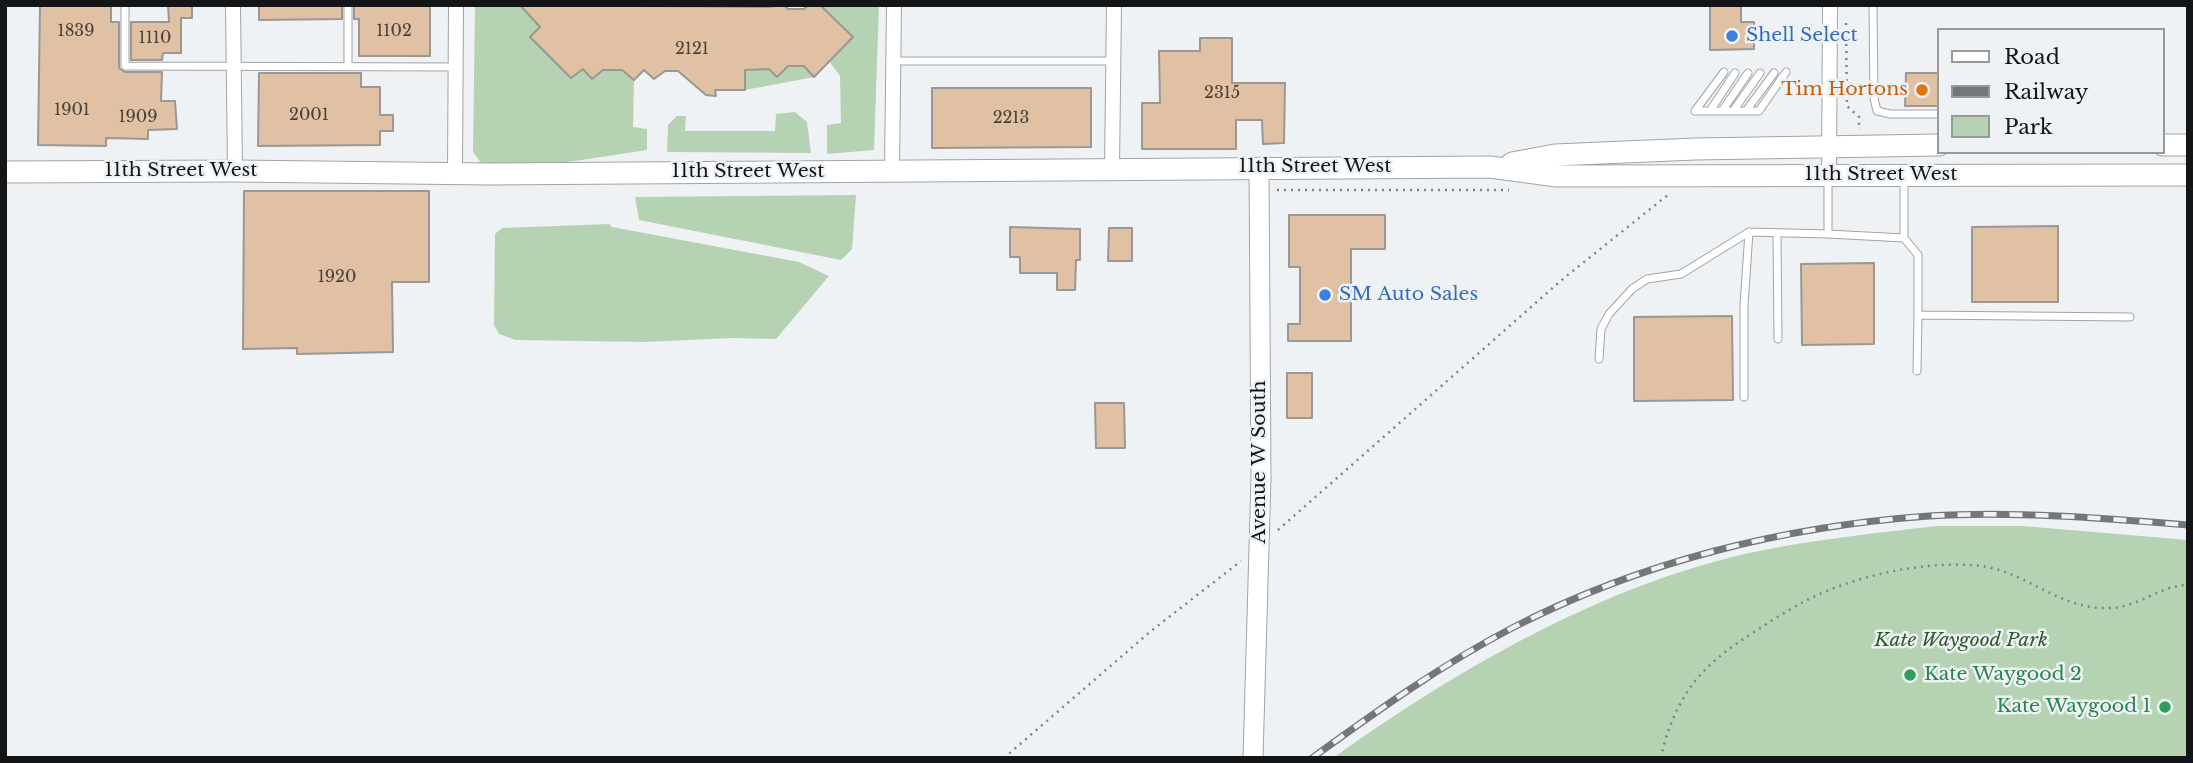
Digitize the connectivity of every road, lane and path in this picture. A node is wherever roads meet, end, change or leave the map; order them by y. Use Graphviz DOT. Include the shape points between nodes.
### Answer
graph roads {
  1 [pos="125,5"];
  2 [pos="233,5"];
  3 [pos="348,5"];
  4 [pos="456,5"];
  5 [pos="894,5"];
  6 [pos="1114,5"];
  7 [pos="1829,5"];
  8 [pos="1873,5"];
  9 [pos="1846,18"];
  10 [pos="893,61"];
  11 [pos="1114,61"];
  12 [pos="348,65"];
  13 [pos="234,66"];
  14 [pos="456,66"];
  15 [pos="1724,72"];
  16 [pos="1786,72"];
  17 [pos="1735,73"];
  18 [pos="1748,73"];
  19 [pos="1760,73"];
  20 [pos="1774,73"];
  21 [pos="1710,111"];
  22 [pos="1722,111"];
  23 [pos="1733,111"];
  24 [pos="1746,111"];
  25 [pos="1938,114"];
  26 [pos="1938,145"];
  27 [pos="2165,145"];
  28 [pos="2188,145"];
  29 [pos="1829,146"];
  30 [pos="1859,146"];
  31 [pos="1259,167"];
  32 [pos="1490,167"];
  33 [pos="1112,169"];
  34 [pos="892,170"];
  35 [pos="235,171"];
  36 [pos="5,172"];
  37 [pos="455,174"];
  38 [pos="1829,174"];
  39 [pos="1904,174"];
  40 [pos="2188,175"];
  41 [pos="1672,192"];
  42 [pos="1749,232"];
  43 [pos="1777,233"];
  44 [pos="1828,234"];
  45 [pos="1903,238"];
  46 [pos="1918,315"];
  47 [pos="2130,317"];
  48 [pos="1778,339"];
  49 [pos="1599,359"];
  50 [pos="1917,371"];
  51 [pos="1744,397"];
  52 [pos="1260,546"];
  53 [pos="2188,583"];
  54 [pos="1004,758"];
  55 [pos="1253,758"];
  56 [pos="1661,758"];
  1 -- 13 [label="lane" via="125,66"];
  2 -- 13 [label="street"];
  3 -- 12 [label="lane"];
  4 -- 14 [label="street"];
  5 -- 10 [label="street"];
  6 -- 11 [label="street"];
  7 -- 29 [label="street"];
  8 -- 25 [label="lane" via="1877,111"];
  9 -- 30 [label="path" via="1847,106 1859,117"];
  10 -- 11 [label="lane"];
  10 -- 34 [label="street"];
  11 -- 33 [label="street"];
  12 -- 13 [label="lane"];
  12 -- 14 [label="lane"];
  13 -- 35 [label="street"];
  14 -- 37 [label="street"];
  15 -- 21 [label="lane" via="1695,111"];
  16 -- 24 [label="lane" via="1759,111"];
  17 -- 21 [label="lane"];
  18 -- 22 [label="lane"];
  19 -- 23 [label="lane"];
  20 -- 24 [label="lane"];
  21 -- 22 [label="lane"];
  22 -- 23 [label="lane"];
  23 -- 24 [label="lane"];
  26 -- 30 [label="main road, 11th Street West"];
  27 -- 28 [label="main road"];
  29 -- 30 [label="main road, 11th Street West"];
  29 -- 32 [label="main road, 11th Street West" via="1555,155"];
  29 -- 38 [label="street"];
  31 -- 32 [label="main road, 11th Street West"];
  31 -- 33 [label="main road, 11th Street West"];
  31 -- 52 [label="street, Avenue W South"];
  32 -- 38 [label="main road, 11th Street West" via="1558,176"];
  33 -- 34 [label="main road, 11th Street West"];
  34 -- 37 [label="main road, 11th Street West"];
  35 -- 36 [label="main road, 11th Street West"];
  35 -- 37 [label="main road, 11th Street West"];
  38 -- 39 [label="main road, 11th Street West"];
  38 -- 44 [label="lane"];
  39 -- 40 [label="main road, 11th Street West"];
  39 -- 45 [label="lane"];
  41 -- 52 [label="path" via="1564,278"];
  42 -- 43 [label="lane"];
  42 -- 49 [label="lane" via="1681,274 1647,279 1632,289 1601,328"];
  42 -- 51 [label="lane"];
  43 -- 44 [label="lane"];
  43 -- 48 [label="lane"];
  44 -- 45 [label="lane"];
  45 -- 46 [label="lane" via="1918,255"];
  46 -- 47 [label="lane"];
  46 -- 50 [label="lane"];
  52 -- 54 [label="path" via="1151,631"];
  52 -- 55 [label="street, Avenue W South"];
  53 -- 56 [label="path" via="2115,608 2090,608 2068,603 1990,566 1903,570 1855,582 1807,600 1724,651 1695,681 1679,707 1665,735"];
}
